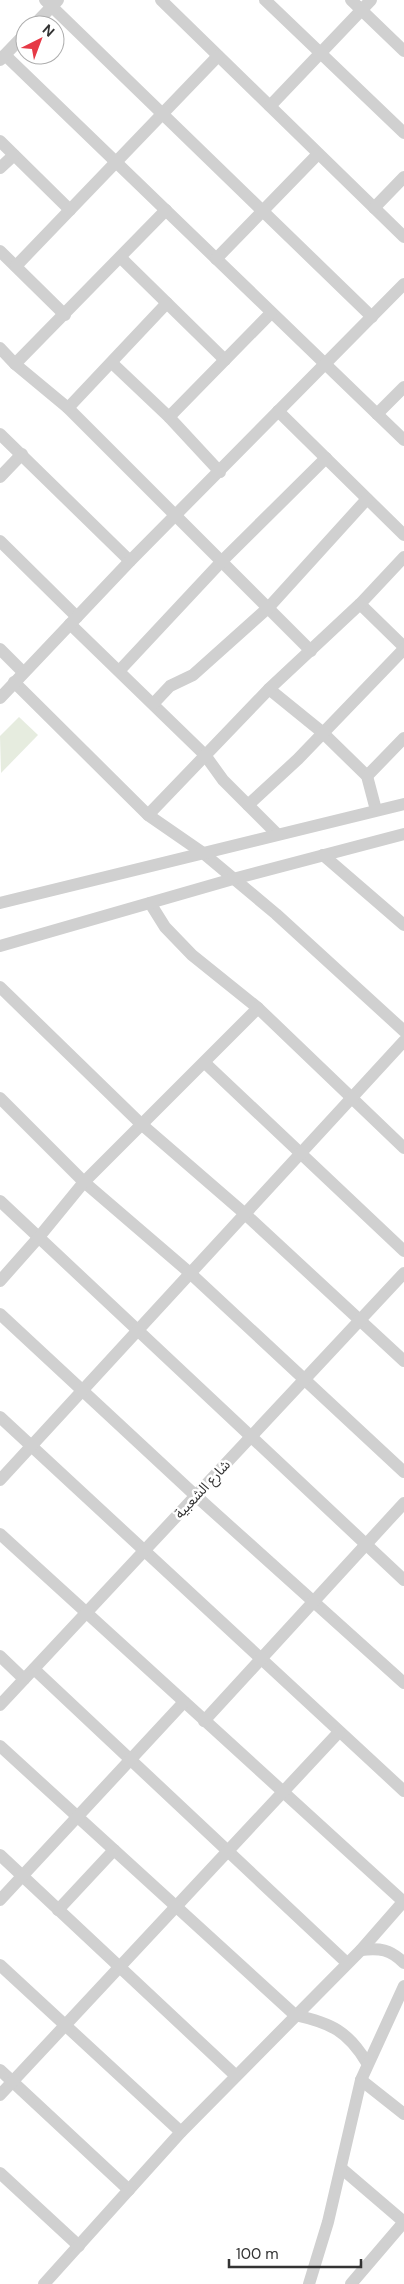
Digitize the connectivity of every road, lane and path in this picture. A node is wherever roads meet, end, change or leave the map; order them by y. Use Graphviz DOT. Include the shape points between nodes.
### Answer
graph roads {
  1 [pos="162,0"];
  2 [pos="264,0"];
  3 [pos="351,0"];
  4 [pos="371,0"];
  5 [pos="52,2"];
  6 [pos="362,10"];
  7 [pos="42,15"];
  8 [pos="15,44"];
  9 [pos="404,52"];
  10 [pos="321,53"];
  11 [pos="218,56"];
  12 [pos="2,57"];
  13 [pos="270,106"];
  14 [pos="162,114"];
  15 [pos="404,133"];
  16 [pos="0,141"];
  17 [pos="14,154"];
  18 [pos="318,154"];
  19 [pos="117,162"];
  20 [pos="0,168"];
  21 [pos="404,177"];
  22 [pos="374,208"];
  23 [pos="70,210"];
  24 [pos="166,210"];
  25 [pos="263,210"];
  26 [pos="404,237"];
  27 [pos="0,251"];
  28 [pos="121,258"];
  29 [pos="216,259"];
  30 [pos="16,266"];
  31 [pos="404,284"];
  32 [pos="167,303"];
  33 [pos="271,313"];
  34 [pos="65,314"];
  35 [pos="372,317"];
  36 [pos="0,348"];
  37 [pos="225,360"];
  38 [pos="112,363"];
  39 [pos="15,364"];
  40 [pos="325,364"];
  41 [pos="404,387"];
  42 [pos="68,408"];
  43 [pos="278,411"];
  44 [pos="377,414"];
  45 [pos="169,417"];
  46 [pos="0,434"];
  47 [pos="404,440"];
  48 [pos="22,454"];
  49 [pos="326,458"];
  50 [pos="220,472"];
  51 [pos="0,477"];
  52 [pos="367,499"];
  53 [pos="175,516"];
  54 [pos="404,535"];
  55 [pos="0,541"];
  56 [pos="404,557"];
  57 [pos="130,561"];
  58 [pos="221,562"];
  59 [pos="360,604"];
  60 [pos="269,607"];
  61 [pos="74,620"];
  62 [pos="404,648"];
  63 [pos="0,650"];
  64 [pos="312,651"];
  65 [pos="120,670"];
  66 [pos="23,672"];
  67 [pos="14,682"];
  68 [pos="270,689"];
  69 [pos="0,698"];
  70 [pos="154,703"];
  71 [pos="322,732"];
  72 [pos="404,738"];
  73 [pos="205,755"];
  74 [pos="368,776"];
  75 [pos="404,804"];
  76 [pos="248,805"];
  77 [pos="376,810"];
  78 [pos="148,815"];
  79 [pos="277,834"];
  80 [pos="402,836"];
  81 [pos="203,853"];
  82 [pos="323,854"];
  83 [pos="233,879"];
  84 [pos="150,902"];
  85 [pos="0,903"];
  86 [pos="404,925"];
  87 [pos="0,946"];
  88 [pos="0,987"];
  89 [pos="258,1008"];
  90 [pos="404,1031"];
  91 [pos="404,1042"];
  92 [pos="205,1063"];
  93 [pos="351,1097"];
  94 [pos="0,1098"];
  95 [pos="140,1123"];
  96 [pos="404,1148"];
  97 [pos="300,1153"];
  98 [pos="84,1182"];
  99 [pos="0,1201"];
  100 [pos="244,1213"];
  101 [pos="39,1237"];
  102 [pos="404,1251"];
  103 [pos="190,1273"];
  104 [pos="404,1273"];
  105 [pos="0,1280"];
  106 [pos="0,1314"];
  107 [pos="360,1320"];
  108 [pos="138,1330"];
  109 [pos="404,1361"];
  110 [pos="305,1379"];
  111 [pos="82,1390"];
  112 [pos="0,1417"];
  113 [pos="251,1436"];
  114 [pos="31,1446"];
  115 [pos="404,1472"];
  116 [pos="0,1480"];
  117 [pos="196,1496"];
  118 [pos="404,1503"];
  119 [pos="0,1534"];
  120 [pos="366,1544"];
  121 [pos="144,1550"];
  122 [pos="404,1580"];
  123 [pos="313,1602"];
  124 [pos="86,1613"];
  125 [pos="0,1656"];
  126 [pos="261,1659"];
  127 [pos="34,1669"];
  128 [pos="24,1679"];
  129 [pos="404,1684"];
  130 [pos="184,1702"];
  131 [pos="0,1705"];
  132 [pos="204,1721"];
  133 [pos="339,1732"];
  134 [pos="0,1746"];
  135 [pos="130,1760"];
  136 [pos="404,1791"];
  137 [pos="282,1792"];
  138 [pos="78,1817"];
  139 [pos="114,1850"];
  140 [pos="227,1851"];
  141 [pos="0,1855"];
  142 [pos="22,1876"];
  143 [pos="0,1900"];
  144 [pos="403,1902"];
  145 [pos="175,1907"];
  146 [pos="58,1910"];
  147 [pos="361,1950"];
  148 [pos="347,1963"];
  149 [pos="404,1963"];
  150 [pos="0,1966"];
  151 [pos="119,1967"];
  152 [pos="404,1986"];
  153 [pos="295,2016"];
  154 [pos="65,2026"];
  155 [pos="368,2063"];
  156 [pos="0,2070"];
  157 [pos="235,2075"];
  158 [pos="362,2080"];
  159 [pos="12,2081"];
  160 [pos="0,2095"];
  161 [pos="402,2109"];
  162 [pos="181,2132"];
  163 [pos="340,2168"];
  164 [pos="0,2173"];
  165 [pos="129,2190"];
  166 [pos="404,2222"];
  167 [pos="80,2246"];
  168 [pos="44,2284"];
  169 [pos="309,2284"];
  170 [pos="351,2284"];
  1 -- 11 [label="street"];
  2 -- 10 [label="street"];
  3 -- 6 [label="street"];
  4 -- 6 [label="street"];
  5 -- 7 [label="street"];
  5 -- 14 [label="street"];
  6 -- 9 [label="street"];
  6 -- 10 [label="street"];
  8 -- 12 [label="street"];
  10 -- 13 [label="street"];
  10 -- 15 [label="street"];
  11 -- 13 [label="street"];
  11 -- 14 [label="street"];
  12 -- 19 [label="street"];
  13 -- 18 [label="street"];
  14 -- 19 [label="street"];
  14 -- 25 [label="street"];
  16 -- 17 [label="street"];
  17 -- 20 [label="street"];
  17 -- 23 [label="street"];
  18 -- 22 [label="street"];
  18 -- 25 [label="street"];
  19 -- 23 [label="street"];
  19 -- 24 [label="street"];
  21 -- 22 [label="street"];
  22 -- 26 [label="street"];
  23 -- 30 [label="street"];
  24 -- 28 [label="street"];
  24 -- 29 [label="street"];
  25 -- 29 [label="street"];
  25 -- 35 [label="street"];
  27 -- 30 [label="street"];
  28 -- 32 [label="street"];
  28 -- 34 [label="street"];
  29 -- 33 [label="street"];
  30 -- 34 [label="street"];
  31 -- 35 [label="street"];
  32 -- 37 [label="street"];
  32 -- 38 [label="street"];
  33 -- 37 [label="street"];
  33 -- 40 [label="street"];
  34 -- 39 [label="street"];
  35 -- 40 [label="street"];
  36 -- 39 [label="street"];
  37 -- 45 [label="street"];
  38 -- 42 [label="street"];
  38 -- 45 [label="street"];
  39 -- 42 [label="street"];
  40 -- 43 [label="street"];
  40 -- 44 [label="street"];
  41 -- 44 [label="street"];
  42 -- 53 [label="street"];
  43 -- 49 [label="street"];
  43 -- 50 [label="street"];
  44 -- 47 [label="street"];
  45 -- 50 [label="street"];
  46 -- 48 [label="street"];
  48 -- 51 [label="street"];
  48 -- 57 [label="street"];
  49 -- 52 [label="street"];
  49 -- 58 [label="street"];
  50 -- 53 [label="street"];
  52 -- 54 [label="street"];
  52 -- 60 [label="street"];
  53 -- 57 [label="street"];
  53 -- 58 [label="street"];
  55 -- 61 [label="street"];
  56 -- 59 [label="street"];
  57 -- 61 [label="street"];
  58 -- 60 [label="street"];
  58 -- 65 [label="street"];
  59 -- 62 [label="street"];
  59 -- 64 [label="street"];
  60 -- 64 [label="street"];
  60 -- 70 [label="street" via="193,675 170,686"];
  61 -- 65 [label="street"];
  61 -- 66 [label="street"];
  62 -- 71 [label="street"];
  63 -- 66 [label="street"];
  64 -- 68 [label="street"];
  65 -- 70 [label="street"];
  66 -- 67 [label="street"];
  67 -- 69 [label="street"];
  67 -- 78 [label="street"];
  68 -- 71 [label="street"];
  68 -- 73 [label="street"];
  70 -- 73 [label="street"];
  71 -- 74 [label="street"];
  71 -- 76 [label="street"];
  72 -- 74 [label="street"];
  73 -- 76 [label="street" via="223,780"];
  73 -- 78 [label="street"];
  74 -- 77 [label="street"];
  75 -- 77 [label="street"];
  76 -- 79 [label="street"];
  77 -- 79 [label="street"];
  78 -- 81 [label="street"];
  79 -- 81 [label="street"];
  80 -- 82 [label="street"];
  81 -- 83 [label="street"];
  81 -- 85 [label="street"];
  82 -- 83 [label="street"];
  82 -- 86 [label="street"];
  83 -- 84 [label="street"];
  83 -- 90 [label="street"];
  84 -- 87 [label="street"];
  84 -- 89 [label="street" via="165,928 192,955"];
  88 -- 95 [label="street"];
  89 -- 92 [label="street"];
  89 -- 93 [label="street"];
  91 -- 93 [label="street"];
  92 -- 95 [label="street"];
  92 -- 97 [label="street"];
  93 -- 96 [label="street"];
  93 -- 97 [label="street"];
  94 -- 98 [label="street"];
  95 -- 98 [label="street"];
  95 -- 100 [label="street"];
  97 -- 100 [label="street"];
  97 -- 102 [label="street"];
  98 -- 101 [label="street"];
  98 -- 103 [label="street"];
  99 -- 101 [label="street"];
  100 -- 103 [label="street"];
  100 -- 107 [label="street"];
  101 -- 105 [label="street"];
  101 -- 108 [label="street"];
  103 -- 108 [label="street"];
  103 -- 110 [label="street"];
  104 -- 107 [label="street, شارع الشعبية"];
  106 -- 111 [label="street"];
  107 -- 109 [label="street"];
  107 -- 110 [label="street, شارع الشعبية"];
  108 -- 111 [label="street"];
  108 -- 113 [label="street"];
  110 -- 113 [label="street, شارع الشعبية"];
  110 -- 115 [label="street"];
  111 -- 114 [label="street"];
  111 -- 117 [label="street"];
  112 -- 114 [label="street"];
  113 -- 117 [label="street, شارع الشعبية"];
  113 -- 120 [label="street"];
  114 -- 116 [label="street"];
  114 -- 121 [label="street"];
  117 -- 121 [label="street, شارع الشعبية"];
  117 -- 123 [label="street"];
  118 -- 120 [label="street"];
  119 -- 124 [label="street"];
  120 -- 122 [label="street"];
  120 -- 123 [label="street"];
  121 -- 124 [label="street, شارع الشعبية"];
  121 -- 126 [label="street"];
  123 -- 126 [label="street"];
  123 -- 129 [label="street"];
  124 -- 127 [label="street, شارع الشعبية"];
  124 -- 130 [label="street"];
  125 -- 128 [label="street"];
  126 -- 132 [label="street"];
  126 -- 133 [label="street"];
  127 -- 128 [label="street, شارع الشعبية"];
  127 -- 135 [label="street"];
  128 -- 131 [label="street, شارع الشعبية"];
  130 -- 132 [label="street"];
  130 -- 135 [label="street"];
  132 -- 137 [label="street"];
  133 -- 136 [label="street"];
  133 -- 137 [label="street"];
  134 -- 138 [label="street"];
  135 -- 138 [label="street"];
  135 -- 140 [label="street"];
  137 -- 140 [label="street"];
  137 -- 144 [label="street"];
  138 -- 139 [label="street"];
  138 -- 142 [label="street"];
  139 -- 145 [label="street"];
  139 -- 146 [label="street"];
  140 -- 145 [label="street"];
  140 -- 148 [label="street"];
  141 -- 142 [label="street"];
  142 -- 143 [label="street"];
  142 -- 146 [label="street"];
  144 -- 147 [label="street"];
  145 -- 151 [label="street"];
  145 -- 153 [label="street"];
  146 -- 151 [label="street"];
  147 -- 148 [label="street"];
  147 -- 149 [label="street" via="385,1949"];
  148 -- 153 [label="street"];
  150 -- 154 [label="street"];
  151 -- 154 [label="street"];
  151 -- 157 [label="street"];
  152 -- 155 [label="street"];
  153 -- 155 [label="street" via="337,2028 353,2042"];
  153 -- 157 [label="street"];
  154 -- 159 [label="street"];
  154 -- 162 [label="street"];
  155 -- 158 [label="street"];
  156 -- 159 [label="street"];
  157 -- 162 [label="street"];
  158 -- 161 [label="street"];
  158 -- 163 [label="street"];
  159 -- 160 [label="street"];
  159 -- 165 [label="street"];
  162 -- 165 [label="street"];
  163 -- 166 [label="street"];
  163 -- 169 [label="street"];
  164 -- 167 [label="street"];
  165 -- 167 [label="street"];
  166 -- 170 [label="street"];
  167 -- 168 [label="street"];
}
